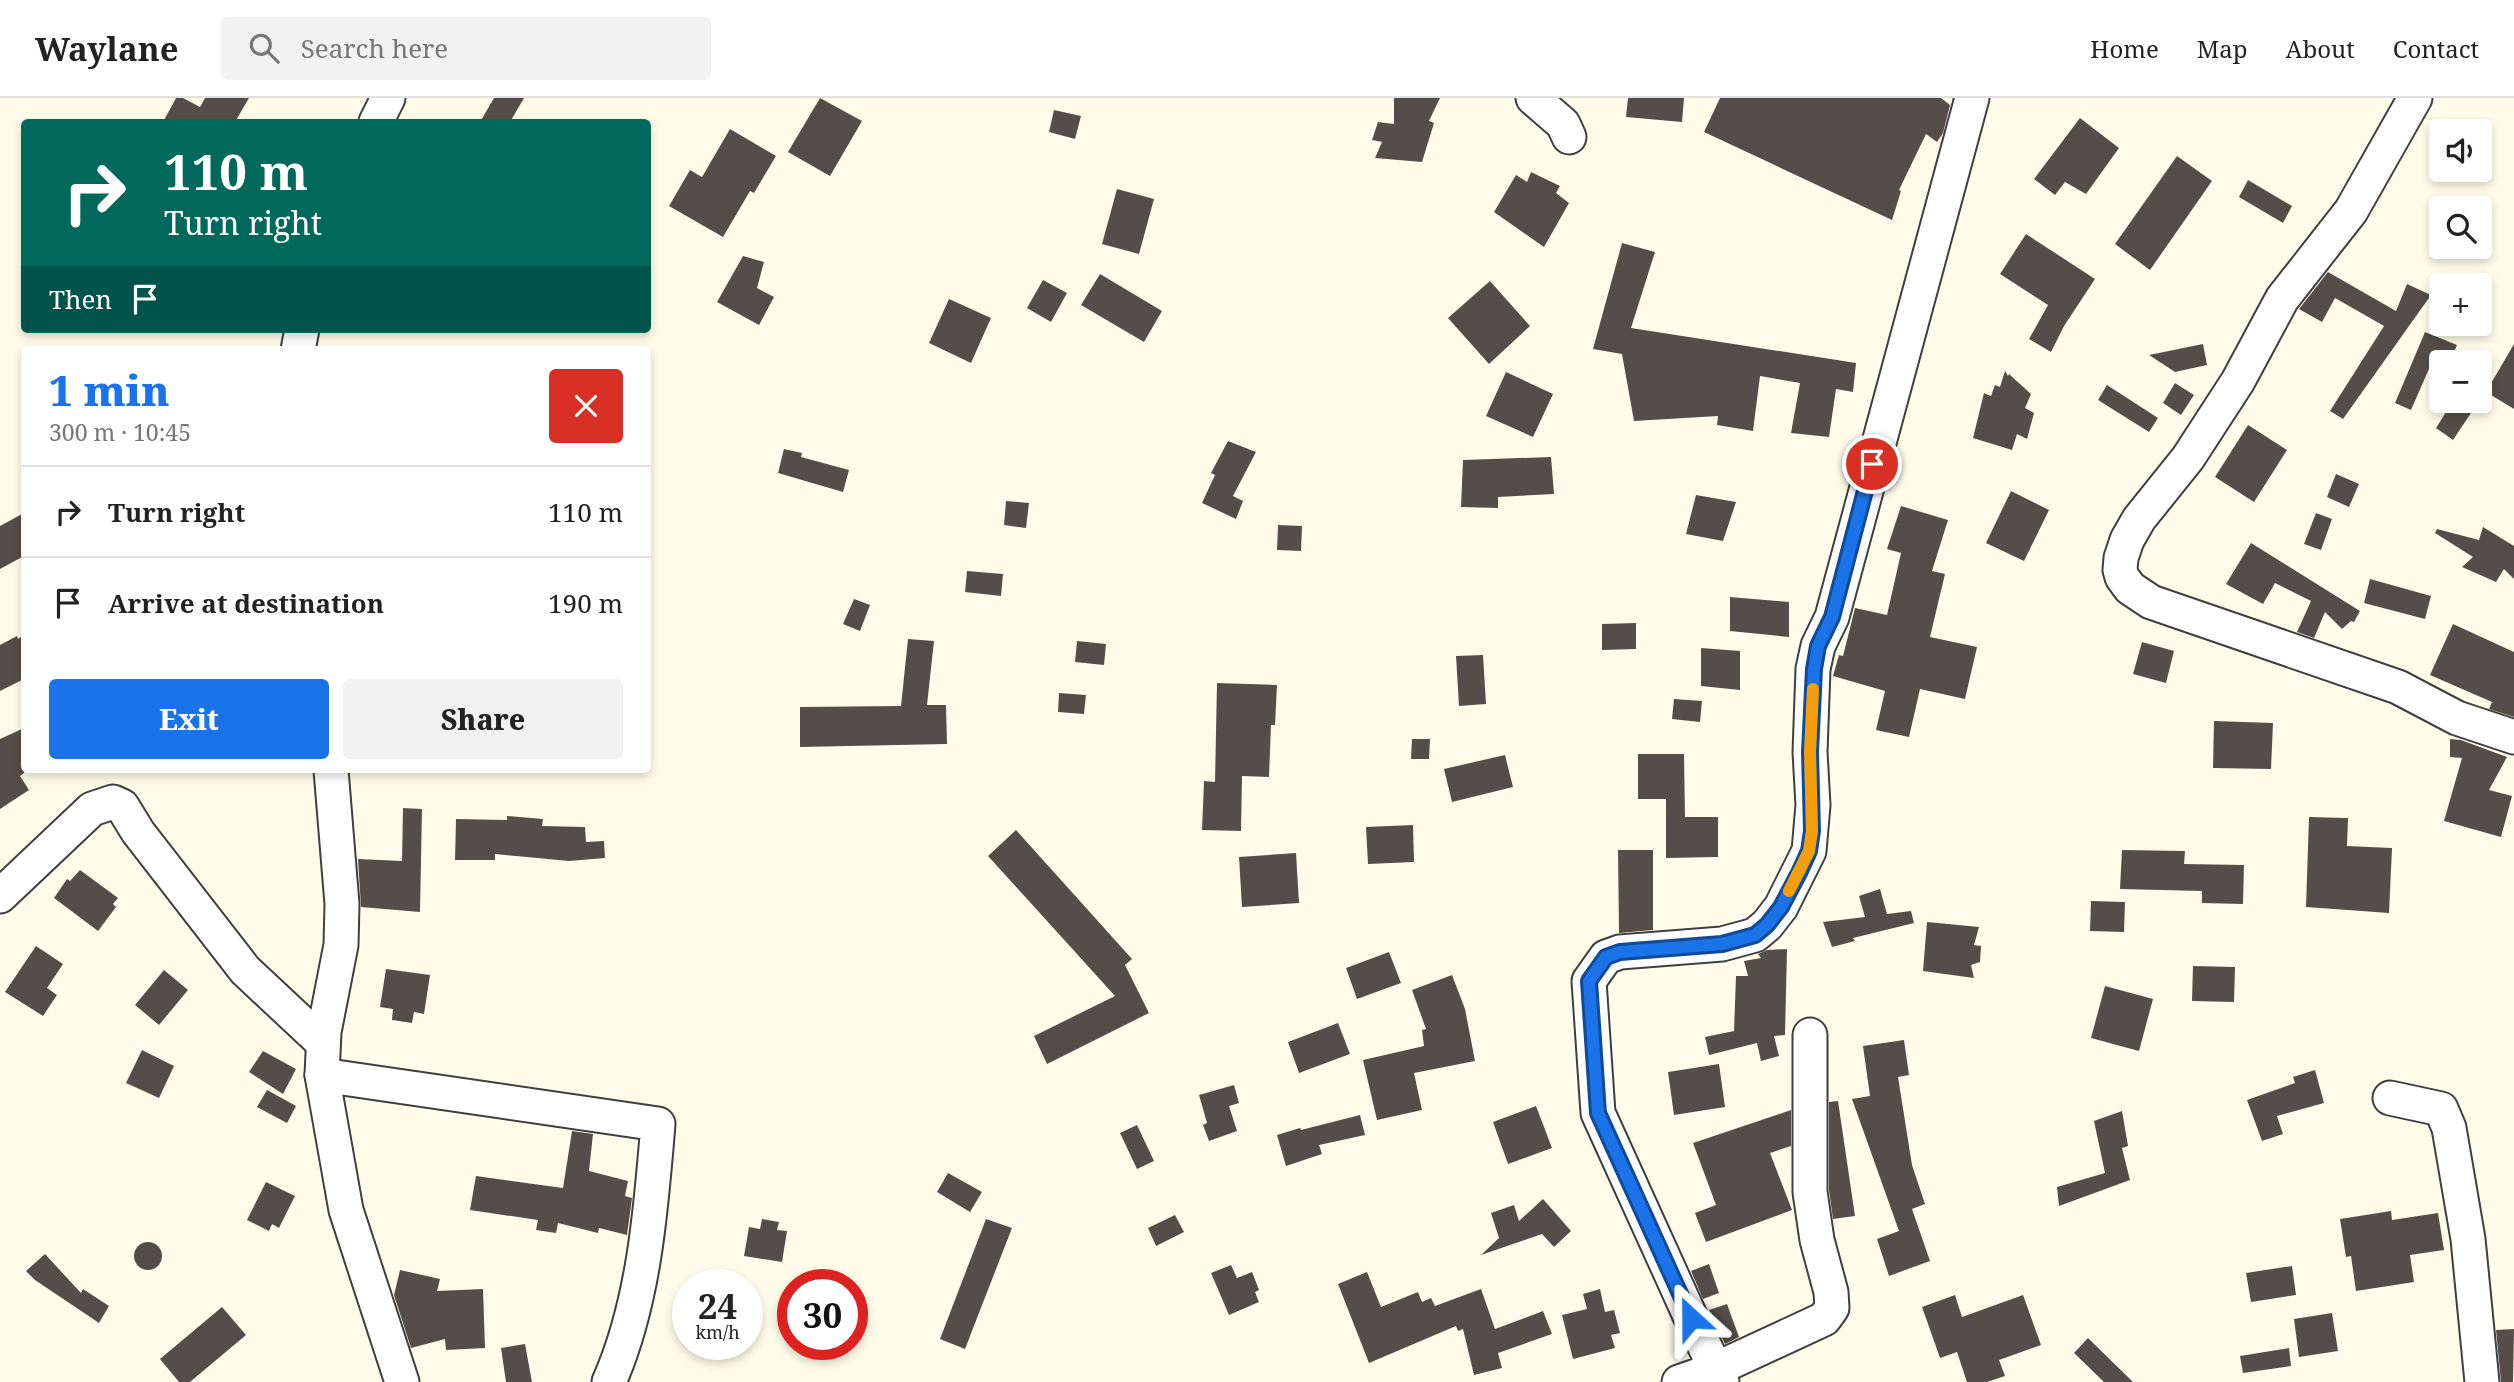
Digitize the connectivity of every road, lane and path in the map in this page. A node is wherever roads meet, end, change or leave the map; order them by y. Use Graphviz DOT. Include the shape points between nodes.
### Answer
graph roads {
  1 [pos="388,98"];
  2 [pos="1533,98"];
  3 [pos="1972,98"];
  4 [pos="2415,98"];
  5 [pos="378,119"];
  6 [pos="1569,137"];
  7 [pos="2514,737"];
  8 [pos="331,773"];
  9 [pos="0,896"];
  10 [pos="1810,1035"];
  11 [pos="323,1043"];
  12 [pos="322,1075"];
  13 [pos="2390,1098"];
  14 [pos="1719,1376"];
  15 [pos="402,1382"];
  16 [pos="609,1382"];
  17 [pos="1679,1382"];
  18 [pos="2482,1382"];
  1 -- 5 [label="street"];
  2 -- 6 [label="street" via="1563,124"];
  3 -- 14 [label="street" via="1832,617 1818,646 1812,694 1809,851 1781,907 1755,935 1722,944 1620,952 1606,957 1589,981 1598,1113"];
  4 -- 7 [label="street" via="2351,211 2282,299 2238,381 2188,458 2139,519 2122,550 2120,570 2130,588 2151,602 2398,687 2457,718"];
  8 -- 11 [label="street" via="341,945"];
  9 -- 11 [label="street" via="92,808 113,802 122,806 245,970"];
  10 -- 14 [label="street" via="1810,1192 1832,1308 1824,1319"];
  11 -- 12 [label="street"];
  12 -- 15 [label="street" via="346,1209"];
  12 -- 16 [label="street" via="658,1124 649,1228 623,1351"];
  13 -- 18 [label="street" via="2441,1109 2449,1128 2469,1239"];
  14 -- 17 [label="street"];
}
